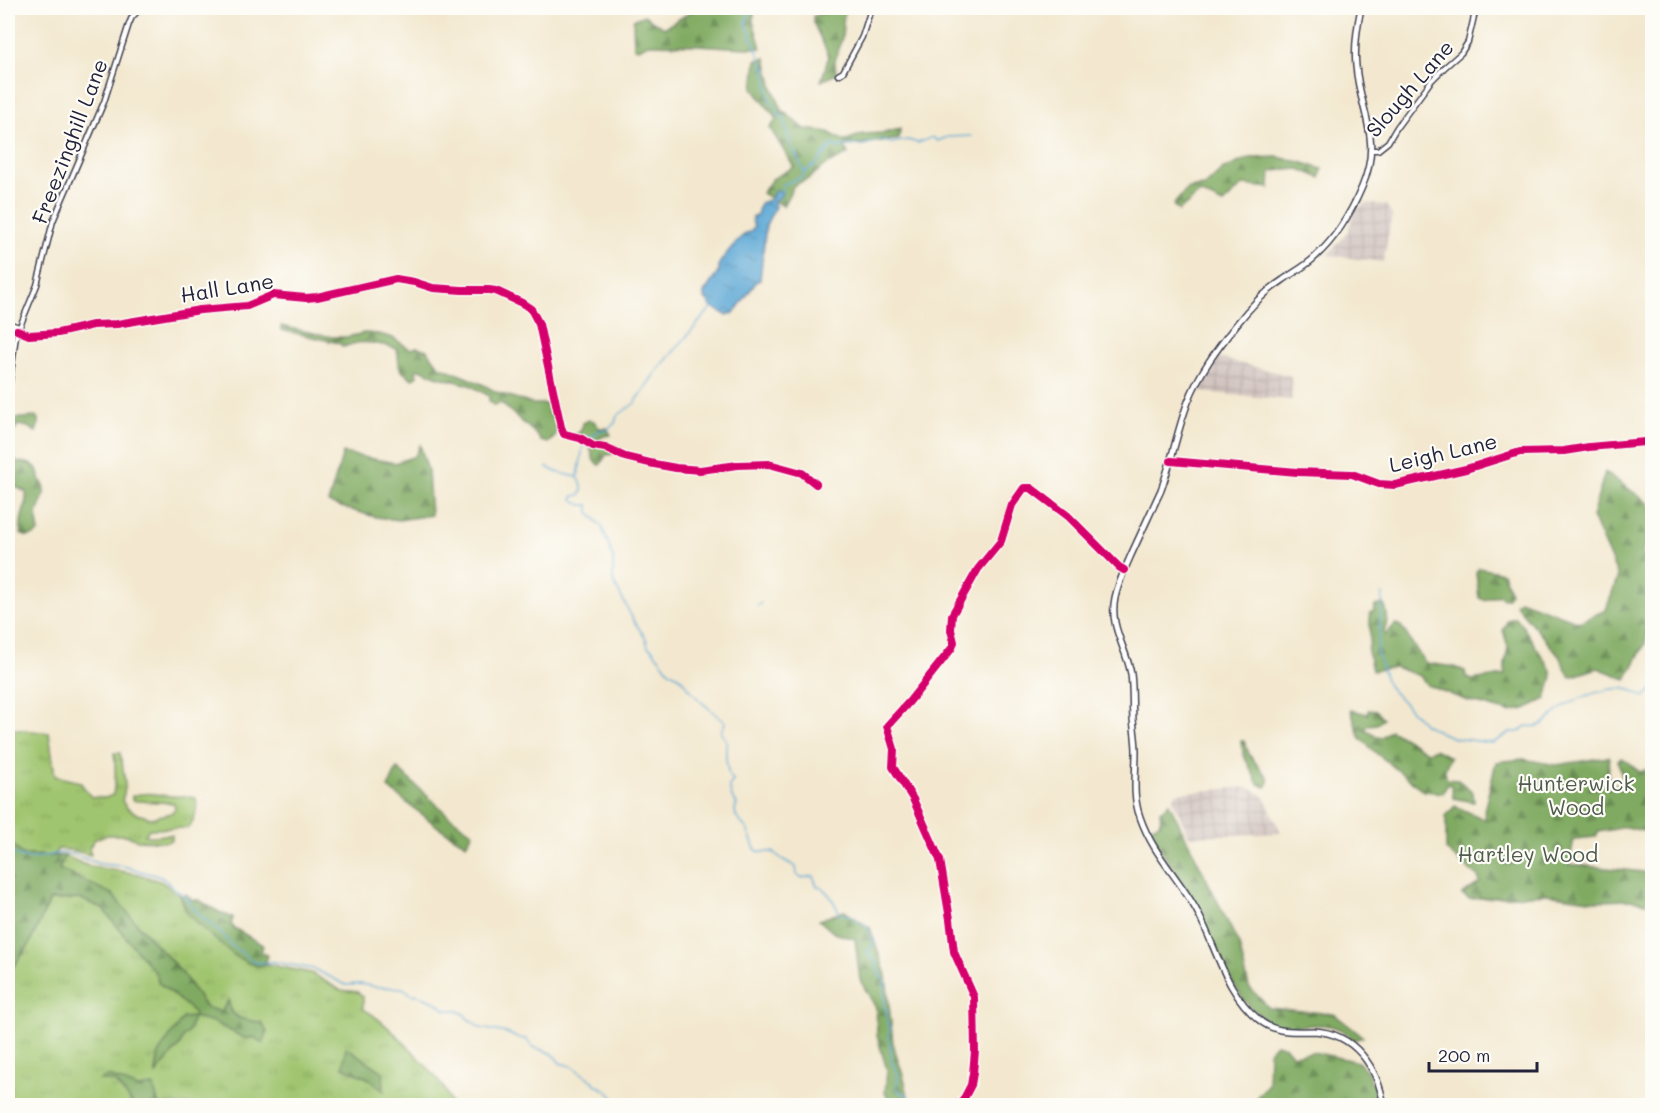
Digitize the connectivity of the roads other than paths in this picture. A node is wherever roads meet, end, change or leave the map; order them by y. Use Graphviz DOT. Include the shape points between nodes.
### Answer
graph roads {
  1 [pos="141,8"];
  2 [pos="874,8"];
  3 [pos="1361,8"];
  4 [pos="1476,8"];
  5 [pos="838,75"];
  6 [pos="1372,150"];
  7 [pos="8,323"];
  8 [pos="18,328"];
  9 [pos="8,394"];
  10 [pos="561,427"];
  11 [pos="1653,443"];
  12 [pos="1171,461"];
  13 [pos="1124,570"];
  14 [pos="960,1106"];
  15 [pos="1384,1106"];
  1 -- 8 [label="street, Freezinghill Lane" via="129,24 104,102 57,210 37,285"];
  2 -- 5 [label="street" via="862,37"];
  3 -- 6 [label="highway" via="1355,63"];
  4 -- 6 [label="street, Slough Lane" via="1461,53 1431,81 1388,142"];
  6 -- 12 [label="highway" via="1362,188 1331,240 1308,263 1255,302 1204,369 1187,404"];
  7 -- 8 [label="street, Hall Lane"];
  8 -- 9 [label="street, Freezinghill Lane"];
  8 -- 10 [label="street, Hall Lane" via="29,335 58,333 247,306 273,295 317,297 396,279 433,288 489,290 528,306 536,319"];
  11 -- 12 [label="street, Leigh Lane" via="1520,452 1395,485 1352,474"];
  12 -- 13 [label="highway"];
  13 -- 14 [label="street" via="1068,516 1029,487 1024,488 1012,505 1001,541 978,570 952,615 952,648 887,726 894,749 893,767 940,860 954,952 974,997 973,1073"];
  13 -- 15 [label="highway" via="1115,596 1114,619 1131,675 1134,786 1139,815 1150,841 1196,908 1234,991 1258,1020 1273,1029 1324,1033 1347,1041 1374,1071"];
}
